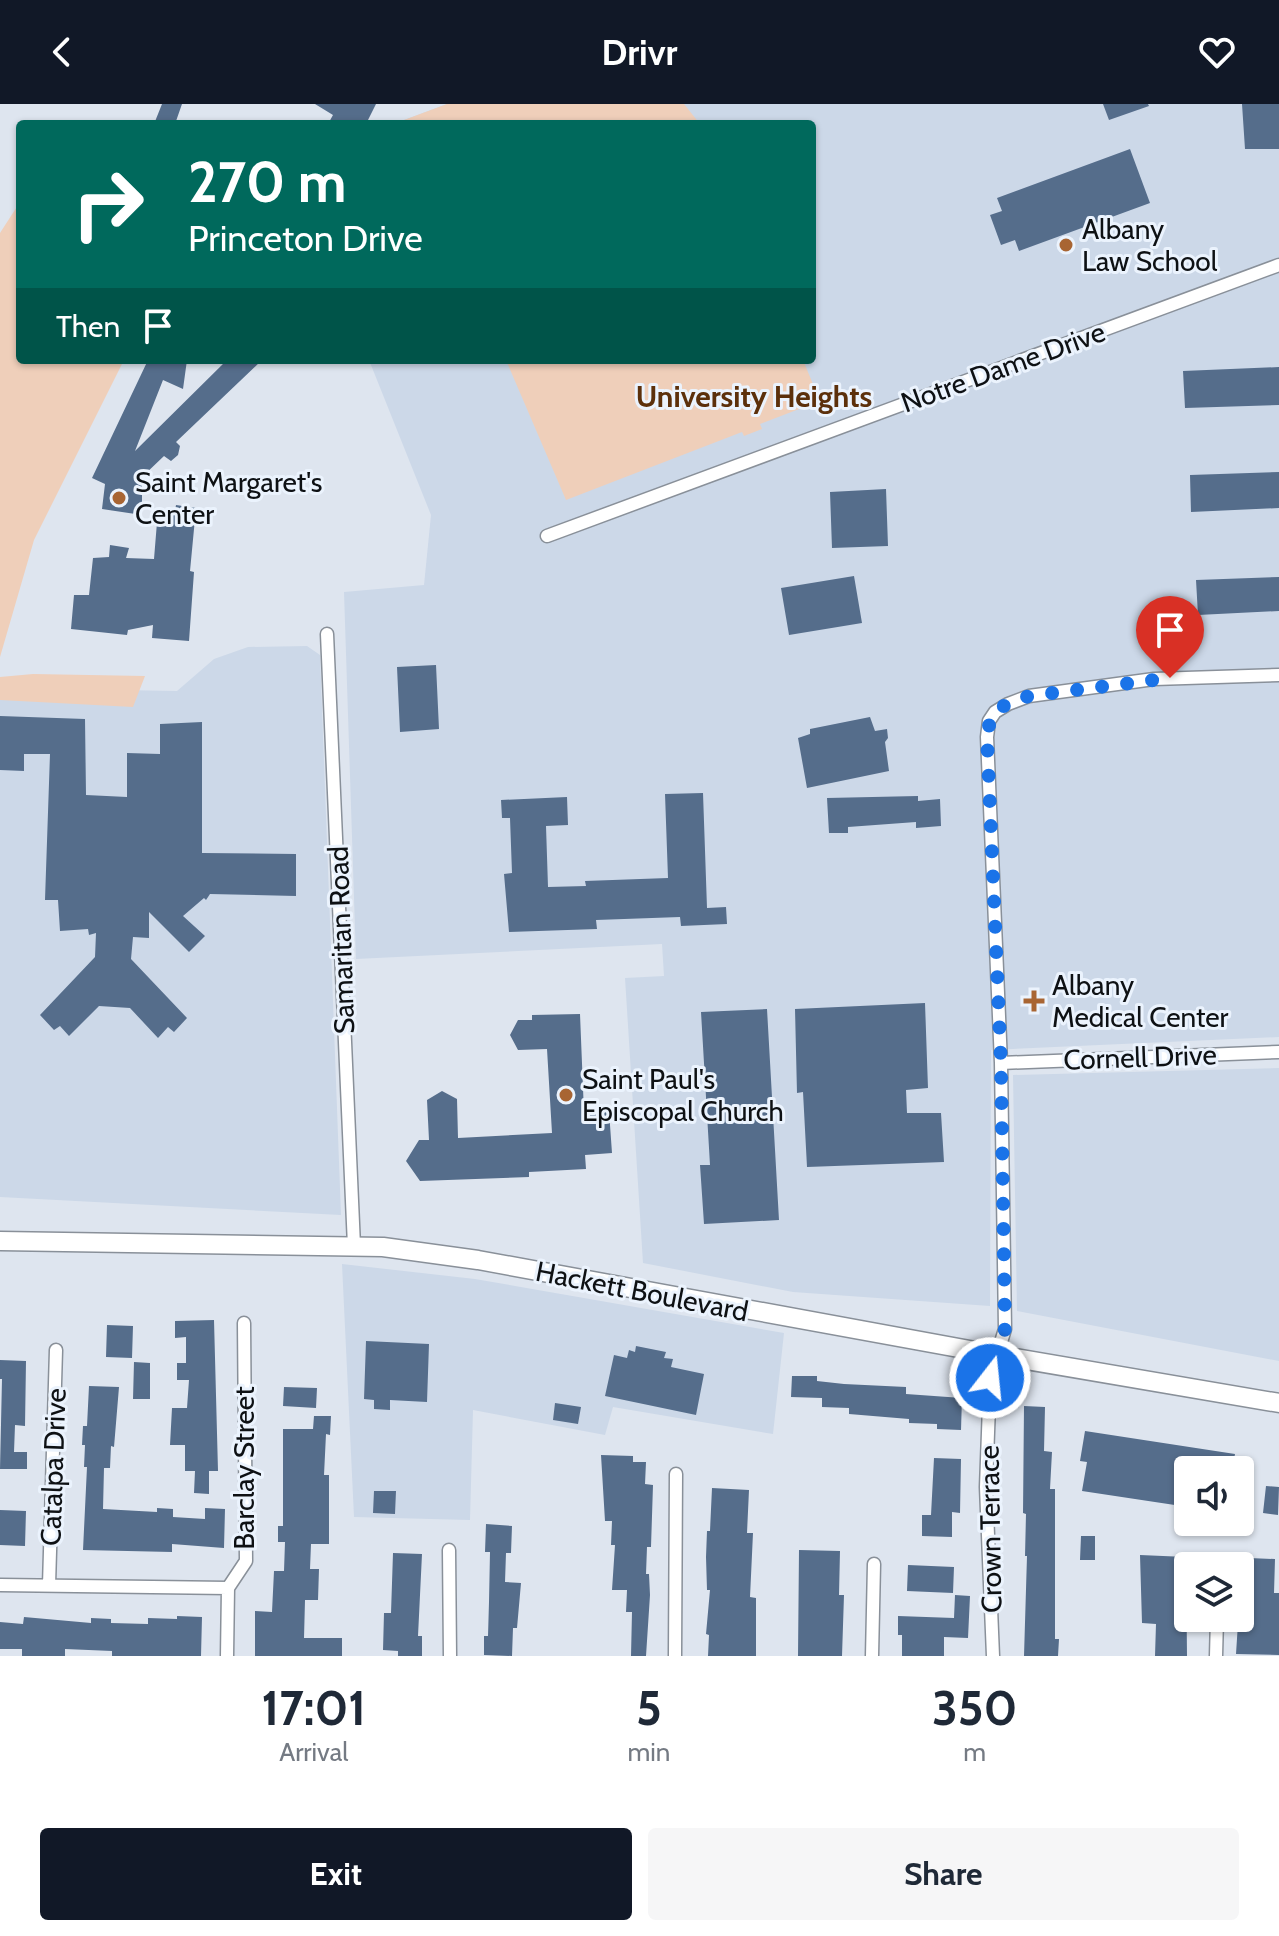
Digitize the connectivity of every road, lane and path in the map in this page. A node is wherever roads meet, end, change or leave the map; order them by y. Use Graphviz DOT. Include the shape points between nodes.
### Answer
graph roads {
  1 [pos="1279,265"];
  2 [pos="547,536"];
  3 [pos="327,634"];
  4 [pos="1279,675"];
  5 [pos="1279,1052"];
  6 [pos="1001,1063"];
  7 [pos="0,1241"];
  8 [pos="354,1246"];
  9 [pos="244,1323"];
  10 [pos="56,1350"];
  11 [pos="997,1355"];
  12 [pos="1279,1403"];
  13 [pos="676,1474"];
  14 [pos="449,1550"];
  15 [pos="874,1564"];
  16 [pos="0,1585"];
  17 [pos="49,1585"];
  18 [pos="228,1588"];
  19 [pos="1217,1632"];
  20 [pos="227,1656"];
  21 [pos="450,1656"];
  22 [pos="675,1656"];
  23 [pos="872,1656"];
  24 [pos="993,1656"];
  25 [pos="1216,1656"];
  1 -- 2 [label="street, Notre Dame Drive"];
  3 -- 8 [label="street, Samaritan Road"];
  4 -- 6 [label="street, Crown Terrace" via="1154,679 1029,696 995,712 987,737"];
  5 -- 6 [label="street, Cornell Drive"];
  6 -- 11 [label="street, Crown Terrace" via="1005,1329"];
  7 -- 8 [label="street, Hackett Boulevard"];
  8 -- 11 [label="street, Hackett Boulevard" via="478,1260"];
  9 -- 18 [label="street, Barclay Street" via="246,1561"];
  10 -- 17 [label="street, Catalpa Drive"];
  11 -- 12 [label="street, Hackett Boulevard"];
  11 -- 24 [label="street, Crown Terrace" via="990,1378 986,1487"];
  13 -- 22 [label="street"];
  14 -- 21 [label="street"];
  15 -- 23 [label="street"];
  16 -- 17 [label="street"];
  17 -- 18 [label="street"];
  18 -- 20 [label="street, Barclay Street"];
  19 -- 25 [label="street"];
}
